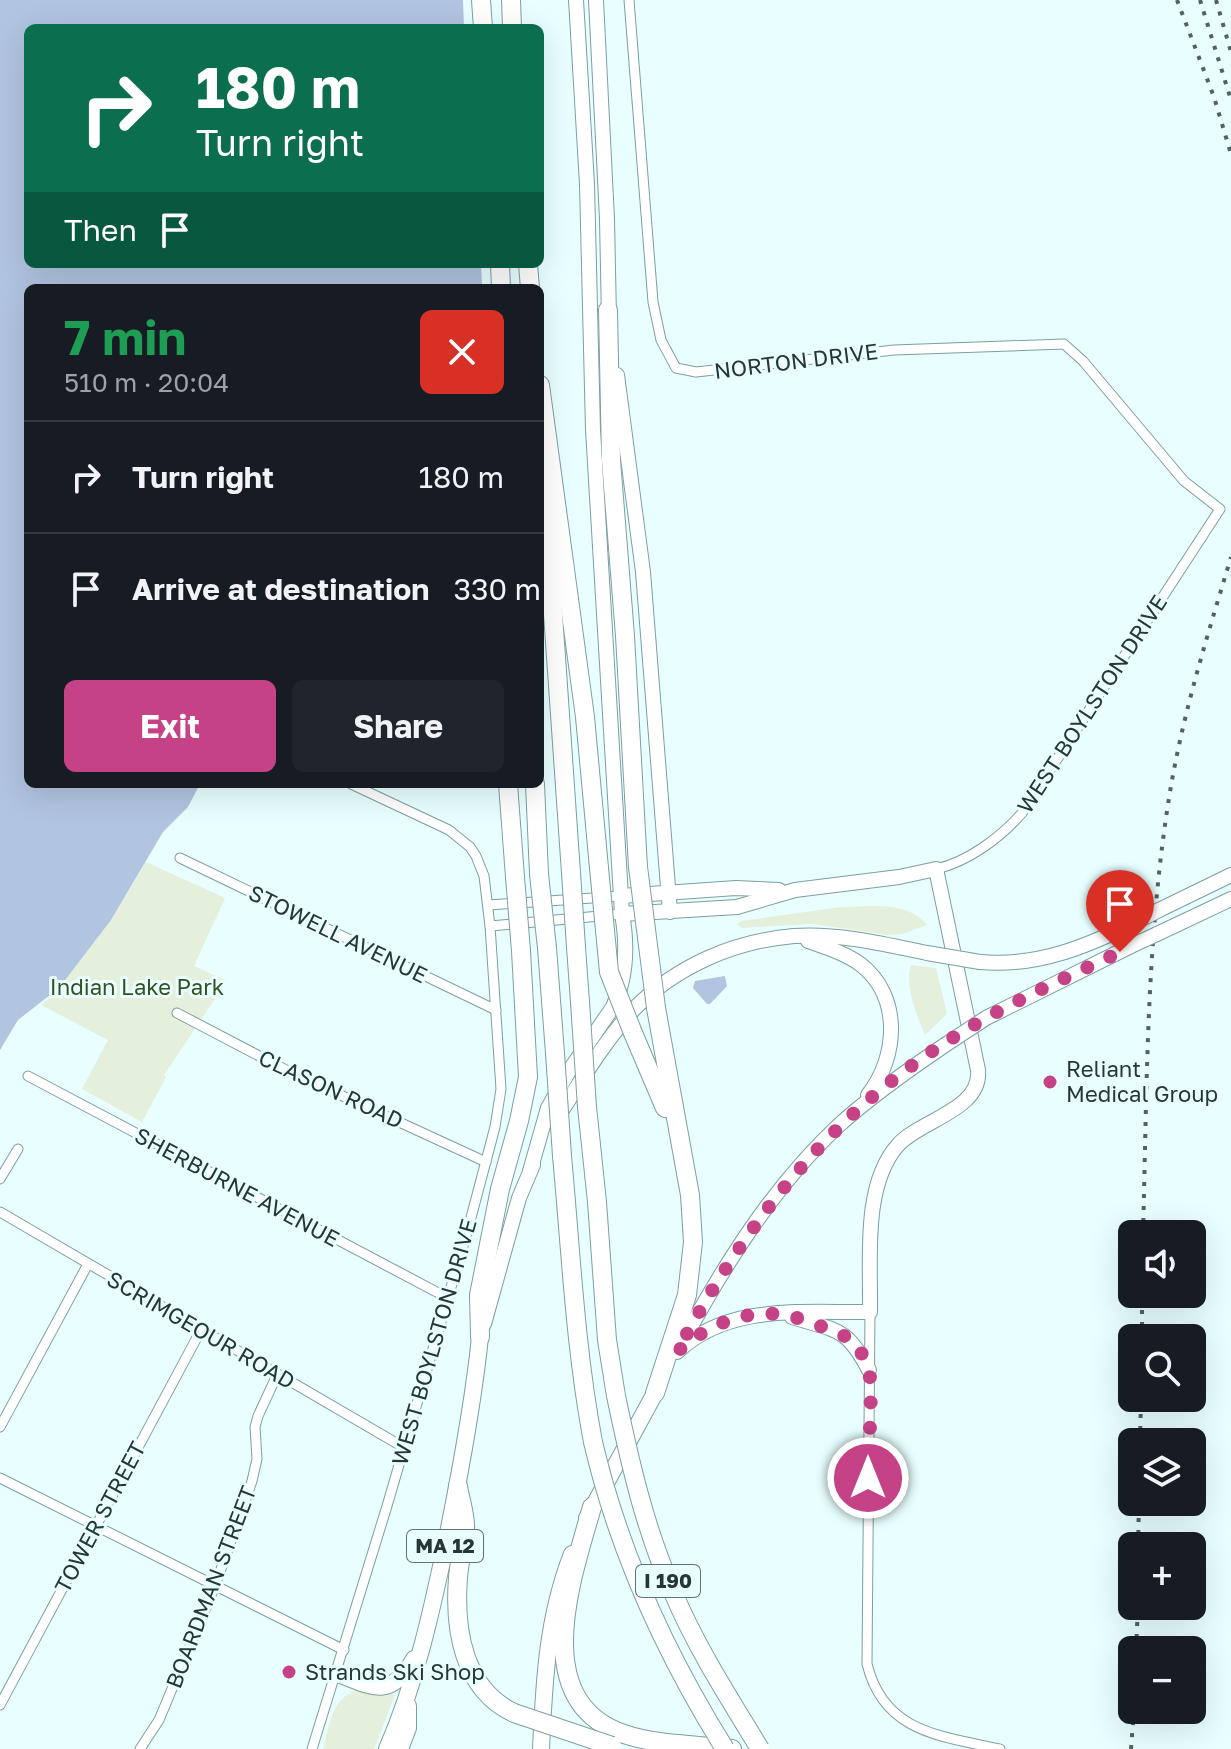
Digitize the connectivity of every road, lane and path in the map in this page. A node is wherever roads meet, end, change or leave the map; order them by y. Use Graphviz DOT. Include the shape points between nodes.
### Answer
graph roads {
  1 [pos="481,0"];
  2 [pos="511,0"];
  3 [pos="576,0"];
  4 [pos="596,0"];
  5 [pos="629,0"];
  6 [pos="483,24"];
  7 [pos="512,24"];
  8 [pos="608,310"];
  9 [pos="544,415"];
  10 [pos="544,485"];
  11 [pos="1220,509"];
  12 [pos="359,788"];
  13 [pos="508,788"];
  14 [pos="535,788"];
  15 [pos="180,858"];
  16 [pos="936,869"];
  17 [pos="1231,875"];
  18 [pos="795,890"];
  19 [pos="669,893"];
  20 [pos="621,896"];
  21 [pos="1231,899"];
  22 [pos="488,905"];
  23 [pos="670,912"];
  24 [pos="622,914"];
  25 [pos="490,926"];
  26 [pos="793,936"];
  27 [pos="496,1010"];
  28 [pos="177,1013"];
  29 [pos="28,1076"];
  30 [pos="856,1112"];
  31 [pos="18,1149"];
  32 [pos="486,1162"];
  33 [pos="530,1171"];
  34 [pos="0,1179"];
  35 [pos="690,1195"];
  36 [pos="0,1212"];
  37 [pos="88,1264"];
  38 [pos="446,1297"];
  39 [pos="870,1312"];
  40 [pos="780,1314"];
  41 [pos="201,1330"];
  42 [pos="480,1337"];
  43 [pos="677,1352"];
  44 [pos="869,1370"];
  45 [pos="277,1375"];
  46 [pos="655,1393"];
  47 [pos="0,1427"];
  48 [pos="403,1447"];
  49 [pos="0,1478"];
  50 [pos="458,1486"];
  51 [pos="592,1507"];
  52 [pos="94,1525"];
  53 [pos="215,1586"];
  54 [pos="426,1636"];
  55 [pos="344,1650"];
  56 [pos="336,1673"];
  57 [pos="408,1696"];
  58 [pos="0,1705"];
  59 [pos="543,1747"];
  60 [pos="616,1748"];
  61 [pos="140,1749"];
  62 [pos="312,1749"];
  63 [pos="387,1749"];
  64 [pos="400,1749"];
  65 [pos="725,1749"];
  66 [pos="732,1749"];
  67 [pos="760,1749"];
  68 [pos="1000,1749"];
  1 -- 6 [label="highway"];
  2 -- 7 [label="highway"];
  3 -- 20 [label="main road" via="588,199 593,430"];
  4 -- 8 [label="main road"];
  5 -- 11 [label="street, NORTON DRIVE" via="653,302 661,340 676,368 696,372 894,350 1064,344 1184,481"];
  8 -- 19 [label="main road" via="643,572"];
  8 -- 35 [label="highway, bridge" via="611,460 638,867 656,1008"];
  9 -- 35 [label="highway, bridge" via="585,717 609,972 660,1090"];
  10 -- 67 [label="highway, I 190, bridge" via="587,1107 616,1396 631,1466 673,1593"];
  11 -- 16 [label="street, WEST BOYLSTON DRIVE" via="1022,813 986,845"];
  12 -- 22 [label="street" via="455,833 476,856"];
  13 -- 42 [label="highway, bridge" via="528,1077 479,1295"];
  14 -- 65 [label="highway, I 190, bridge" via="576,1328 593,1442 637,1585 680,1675"];
  15 -- 27 [label="street, STOWELL AVENUE"];
  16 -- 18 [label="main road, WEST BOYLSTON DRIVE"];
  16 -- 39 [label="main road" via="979,1079 968,1101 908,1136 881,1171 873,1200"];
  17 -- 26 [label="main road, MA 12, bridge" via="1098,941 1059,955 1010,963 835,937"];
  18 -- 19 [label="main road, WEST BOYLSTON DRIVE"];
  18 -- 23 [label="main road, WEST BOYLSTON DRIVE" via="737,907"];
  19 -- 20 [label="main road, WEST BOYLSTON DRIVE"];
  19 -- 23 [label="main road"];
  20 -- 22 [label="street, WEST BOYLSTON DRIVE"];
  20 -- 24 [label="main road"];
  21 -- 30 [label="main road, bridge" via="986,1018 902,1073"];
  22 -- 25 [label="street, WEST BOYLSTON DRIVE"];
  23 -- 24 [label="main road, WEST BOYLSTON DRIVE"];
  24 -- 25 [label="street, WEST BOYLSTON DRIVE"];
  24 -- 33 [label="main road" via="627,958 619,995 548,1108"];
  25 -- 27 [label="street, WEST BOYLSTON DRIVE"];
  26 -- 30 [label="main road" via="862,966 887,1001 888,1056"];
  26 -- 33 [label="main road, MA 12" via="705,958 651,993 608,1041 557,1118"];
  27 -- 32 [label="street, WEST BOYLSTON DRIVE" via="501,1089"];
  28 -- 32 [label="street, CLASON ROAD"];
  29 -- 38 [label="street, SHERBURNE AVENUE"];
  30 -- 43 [label="main road" via="768,1205"];
  31 -- 34 [label="street"];
  32 -- 38 [label="street, WEST BOYLSTON DRIVE"];
  33 -- 42 [label="main road, MA 12"];
  35 -- 46 [label="highway" via="693,1242 687,1295"];
  36 -- 37 [label="street, SCRIMGEOUR ROAD"];
  37 -- 41 [label="street, SCRIMGEOUR ROAD"];
  37 -- 47 [label="street"];
  38 -- 48 [label="street, WEST BOYLSTON DRIVE"];
  39 -- 40 [label="main road"];
  39 -- 44 [label="street"];
  40 -- 43 [label="main road" via="720,1324"];
  40 -- 44 [label="main road" via="836,1329 856,1344"];
  41 -- 45 [label="street, SCRIMGEOUR ROAD"];
  41 -- 52 [label="street, TOWER STREET"];
  42 -- 50 [label="main road, MA 12"];
  43 -- 46 [label="main road"];
  44 -- 68 [label="street" via="867,1664 872,1687 903,1721 932,1734"];
  45 -- 48 [label="street, SCRIMGEOUR ROAD"];
  45 -- 53 [label="street, BOARDMAN STREET" via="258,1416 252,1481"];
  46 -- 51 [label="main road"];
  48 -- 55 [label="street, WEST BOYLSTON DRIVE"];
  49 -- 52 [label="street"];
  50 -- 54 [label="main road, MA 12"];
  50 -- 60 [label="highway, bridge" via="465,1526 458,1579 459,1635 484,1691 514,1713"];
  51 -- 59 [label="main road" via="556,1602 546,1656"];
  51 -- 66 [label="highway" via="565,1629 564,1664 574,1695 594,1719 621,1733"];
  52 -- 53 [label="street"];
  52 -- 58 [label="street, TOWER STREET"];
  53 -- 55 [label="street"];
  53 -- 61 [label="street, BOARDMAN STREET" via="159,1720"];
  54 -- 56 [label="main road" via="406,1673 390,1686 378,1688"];
  54 -- 57 [label="main road, MA 12"];
  55 -- 56 [label="street, WEST BOYLSTON DRIVE"];
  56 -- 62 [label="street, WEST BOYLSTON DRIVE"];
  57 -- 63 [label="main road, MA 12"];
  57 -- 64 [label="main road" via="408,1728"];
}
